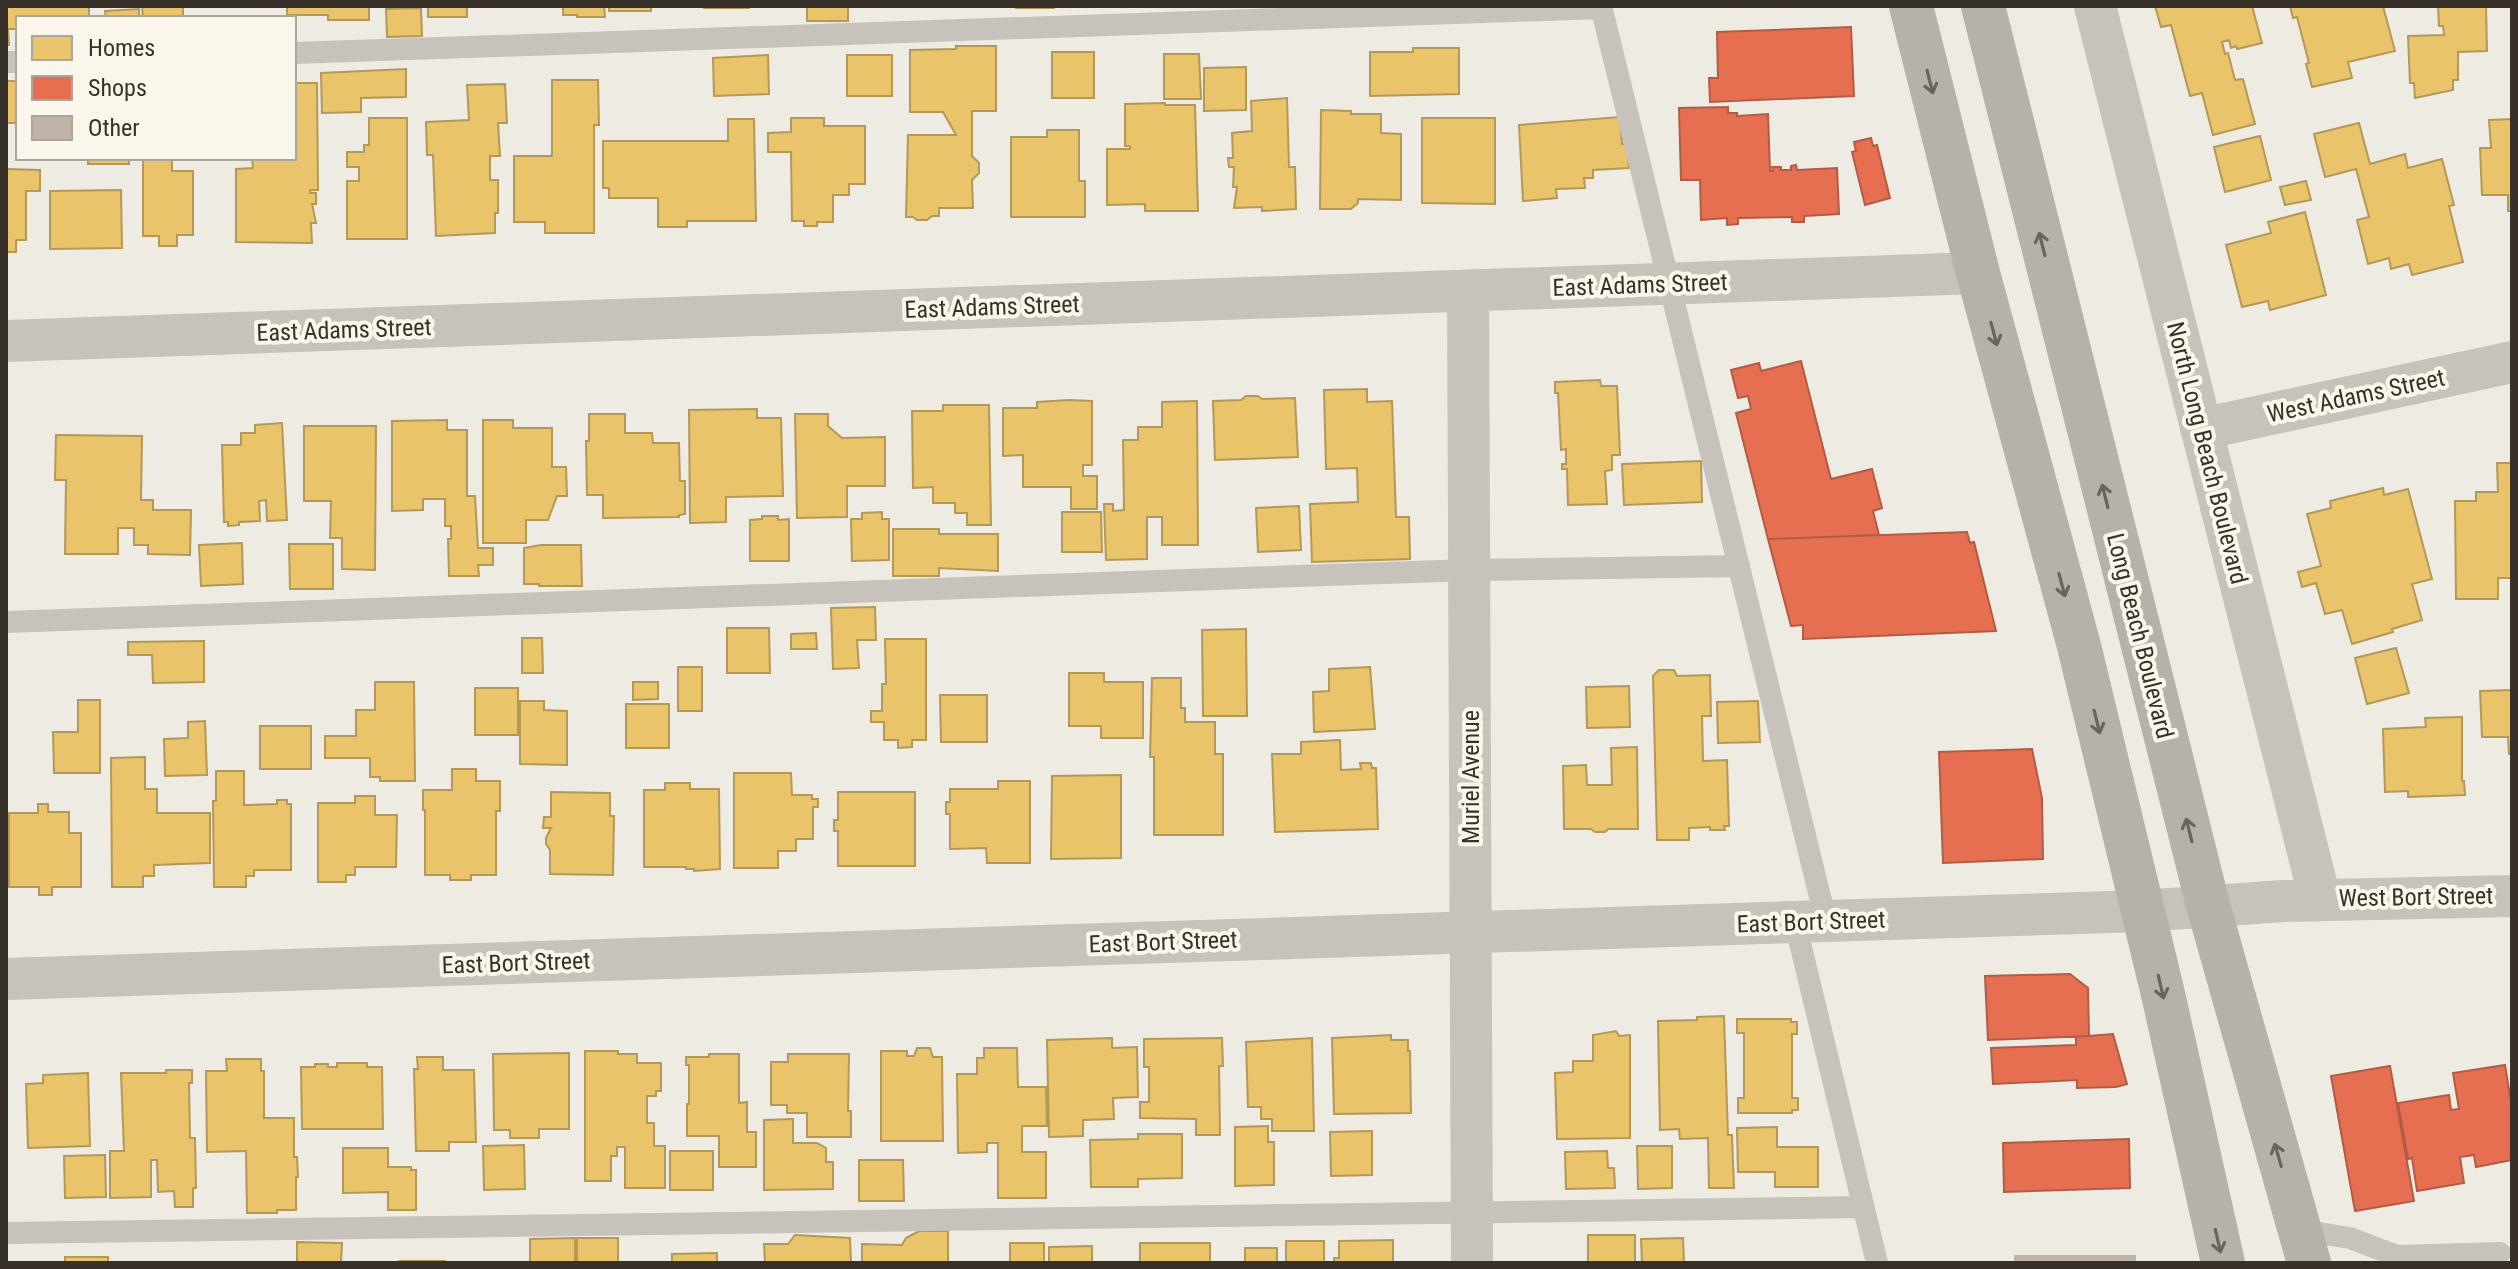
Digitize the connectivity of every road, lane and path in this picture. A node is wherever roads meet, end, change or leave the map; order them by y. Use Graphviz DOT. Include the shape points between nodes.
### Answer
graph roads {
  1 [pos="1911,6"];
  2 [pos="1983,6"];
  3 [pos="2095,6"];
  4 [pos="1601,7"];
  5 [pos="296,53"];
  6 [pos="1978,273"];
  7 [pos="1671,284"];
  8 [pos="1468,291"];
  9 [pos="6,341"];
  10 [pos="2512,362"];
  11 [pos="2201,429"];
  12 [pos="1739,566"];
  13 [pos="1470,570"];
  14 [pos="6,622"];
  15 [pos="2512,896"];
  16 [pos="2320,899"];
  17 [pos="2208,905"];
  18 [pos="2142,911"];
  19 [pos="1810,921"];
  20 [pos="1471,932"];
  21 [pos="6,979"];
  22 [pos="1863,1207"];
  23 [pos="1472,1212"];
  24 [pos="6,1233"];
  25 [pos="2304,1247"];
  26 [pos="2500,1253"];
  27 [pos="1472,1263"];
  28 [pos="1877,1263"];
  29 [pos="2223,1263"];
  1 -- 6 [label="main road, one-way"];
  17 -- 2 [label="main road, Long Beach Boulevard, one-way"];
  3 -- 11 [label="street, North Long Beach Boulevard"];
  4 -- 5 [label="lane"];
  4 -- 7 [label="lane"];
  6 -- 7 [label="street, East Adams Street"];
  6 -- 18 [label="main road, one-way" via="2079,646"];
  7 -- 8 [label="street, East Adams Street"];
  7 -- 12 [label="lane"];
  8 -- 9 [label="street, East Adams Street"];
  8 -- 13 [label="street, Muriel Avenue"];
  10 -- 11 [label="street, West Adams Street"];
  11 -- 16 [label="street, North Long Beach Boulevard"];
  12 -- 13 [label="lane"];
  12 -- 19 [label="lane"];
  13 -- 14 [label="lane"];
  13 -- 20 [label="street, Muriel Avenue"];
  15 -- 16 [label="street, West Bort Street"];
  16 -- 17 [label="street, East Bort Street"];
  17 -- 18 [label="street, East Bort Street"];
  25 -- 17 [label="main road, Long Beach Boulevard, one-way"];
  18 -- 19 [label="street, East Bort Street"];
  18 -- 29 [label="main road, one-way"];
  19 -- 20 [label="street, East Bort Street"];
  19 -- 22 [label="lane"];
  20 -- 21 [label="street, East Bort Street"];
  20 -- 23 [label="street, Muriel Avenue"];
  22 -- 23 [label="lane"];
  22 -- 28 [label="lane"];
  23 -- 24 [label="lane"];
  23 -- 27 [label="street, Muriel Avenue"];
  25 -- 26 [label="lane" via="2350,1238 2397,1256"];
}
